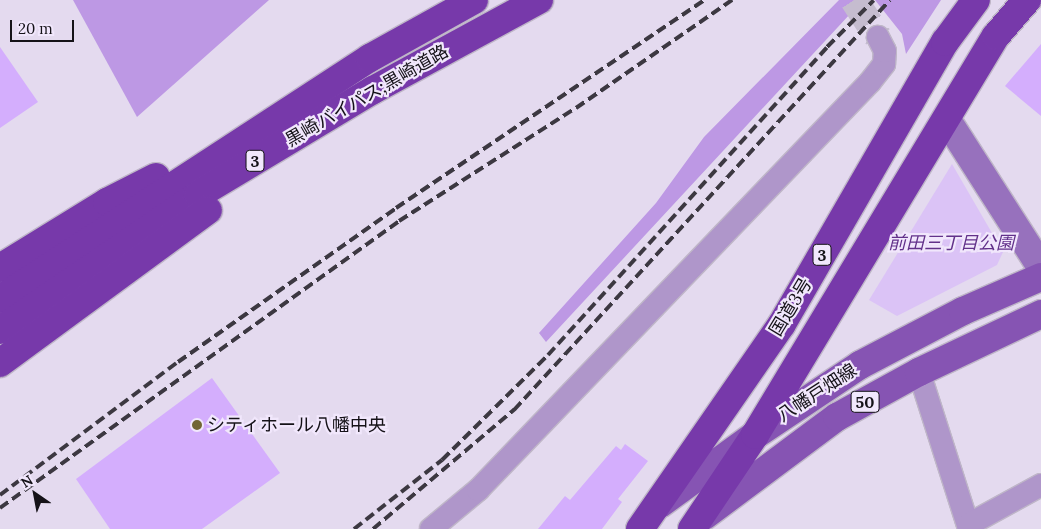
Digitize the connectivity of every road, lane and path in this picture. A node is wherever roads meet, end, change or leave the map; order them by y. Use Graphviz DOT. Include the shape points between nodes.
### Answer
graph roads {
  1 [pos="474,0"];
  2 [pos="538,0"];
  3 [pos="976,0"];
  4 [pos="1027,0"];
  5 [pos="878,37"];
  6 [pos="370,58"];
  7 [pos="373,90"];
  8 [pos="947,120"];
  9 [pos="1041,266"];
  10 [pos="0,268"];
  11 [pos="1041,277"];
  12 [pos="0,299"];
  13 [pos="1041,314"];
  14 [pos="0,330"];
  15 [pos="0,363"];
  16 [pos="919,372"];
  17 [pos="755,434"];
  18 [pos="1041,485"];
  19 [pos="660,504"];
  20 [pos="703,524"];
  21 [pos="968,527"];
  22 [pos="431,529"];
  23 [pos="640,529"];
  1 -- 6 [label="highway, 黒崎バイパス;黒崎道路 / 3"];
  2 -- 7 [label="highway, 黒崎バイパス;黒崎道路 / 3"];
  3 -- 19 [label="highway, 国道3号 / 3" via="944,42 782,324"];
  4 -- 8 [label="highway, 国道3号 / 3" via="996,36"];
  5 -- 22 [label="street" via="885,51 884,64 870,82 496,472"];
  6 -- 10 [label="highway" via="237,135 107,202"];
  6 -- 12 [label="highway, 黒崎バイパス;黒崎道路 / 3"];
  7 -- 14 [label="highway, 黒崎バイパス;黒崎道路 / 3" via="198,195"];
  7 -- 15 [label="highway"];
  8 -- 9 [label="street"];
  8 -- 17 [label="highway, 国道3号 / 3"];
  11 -- 17 [label="main road, 八幡戸畑線 / 50" via="963,311 860,365"];
  13 -- 16 [label="main road, 八幡戸畑線 / 50"];
  16 -- 20 [label="main road, 八幡戸畑線 / 50" via="837,417"];
  16 -- 21 [label="street"];
  17 -- 19 [label="main road, 八幡戸畑線 / 50"];
  17 -- 20 [label="highway, 国道3号 / 3"];
  18 -- 21 [label="street"];
  19 -- 23 [label="highway, 国道3号 / 3"];
}
